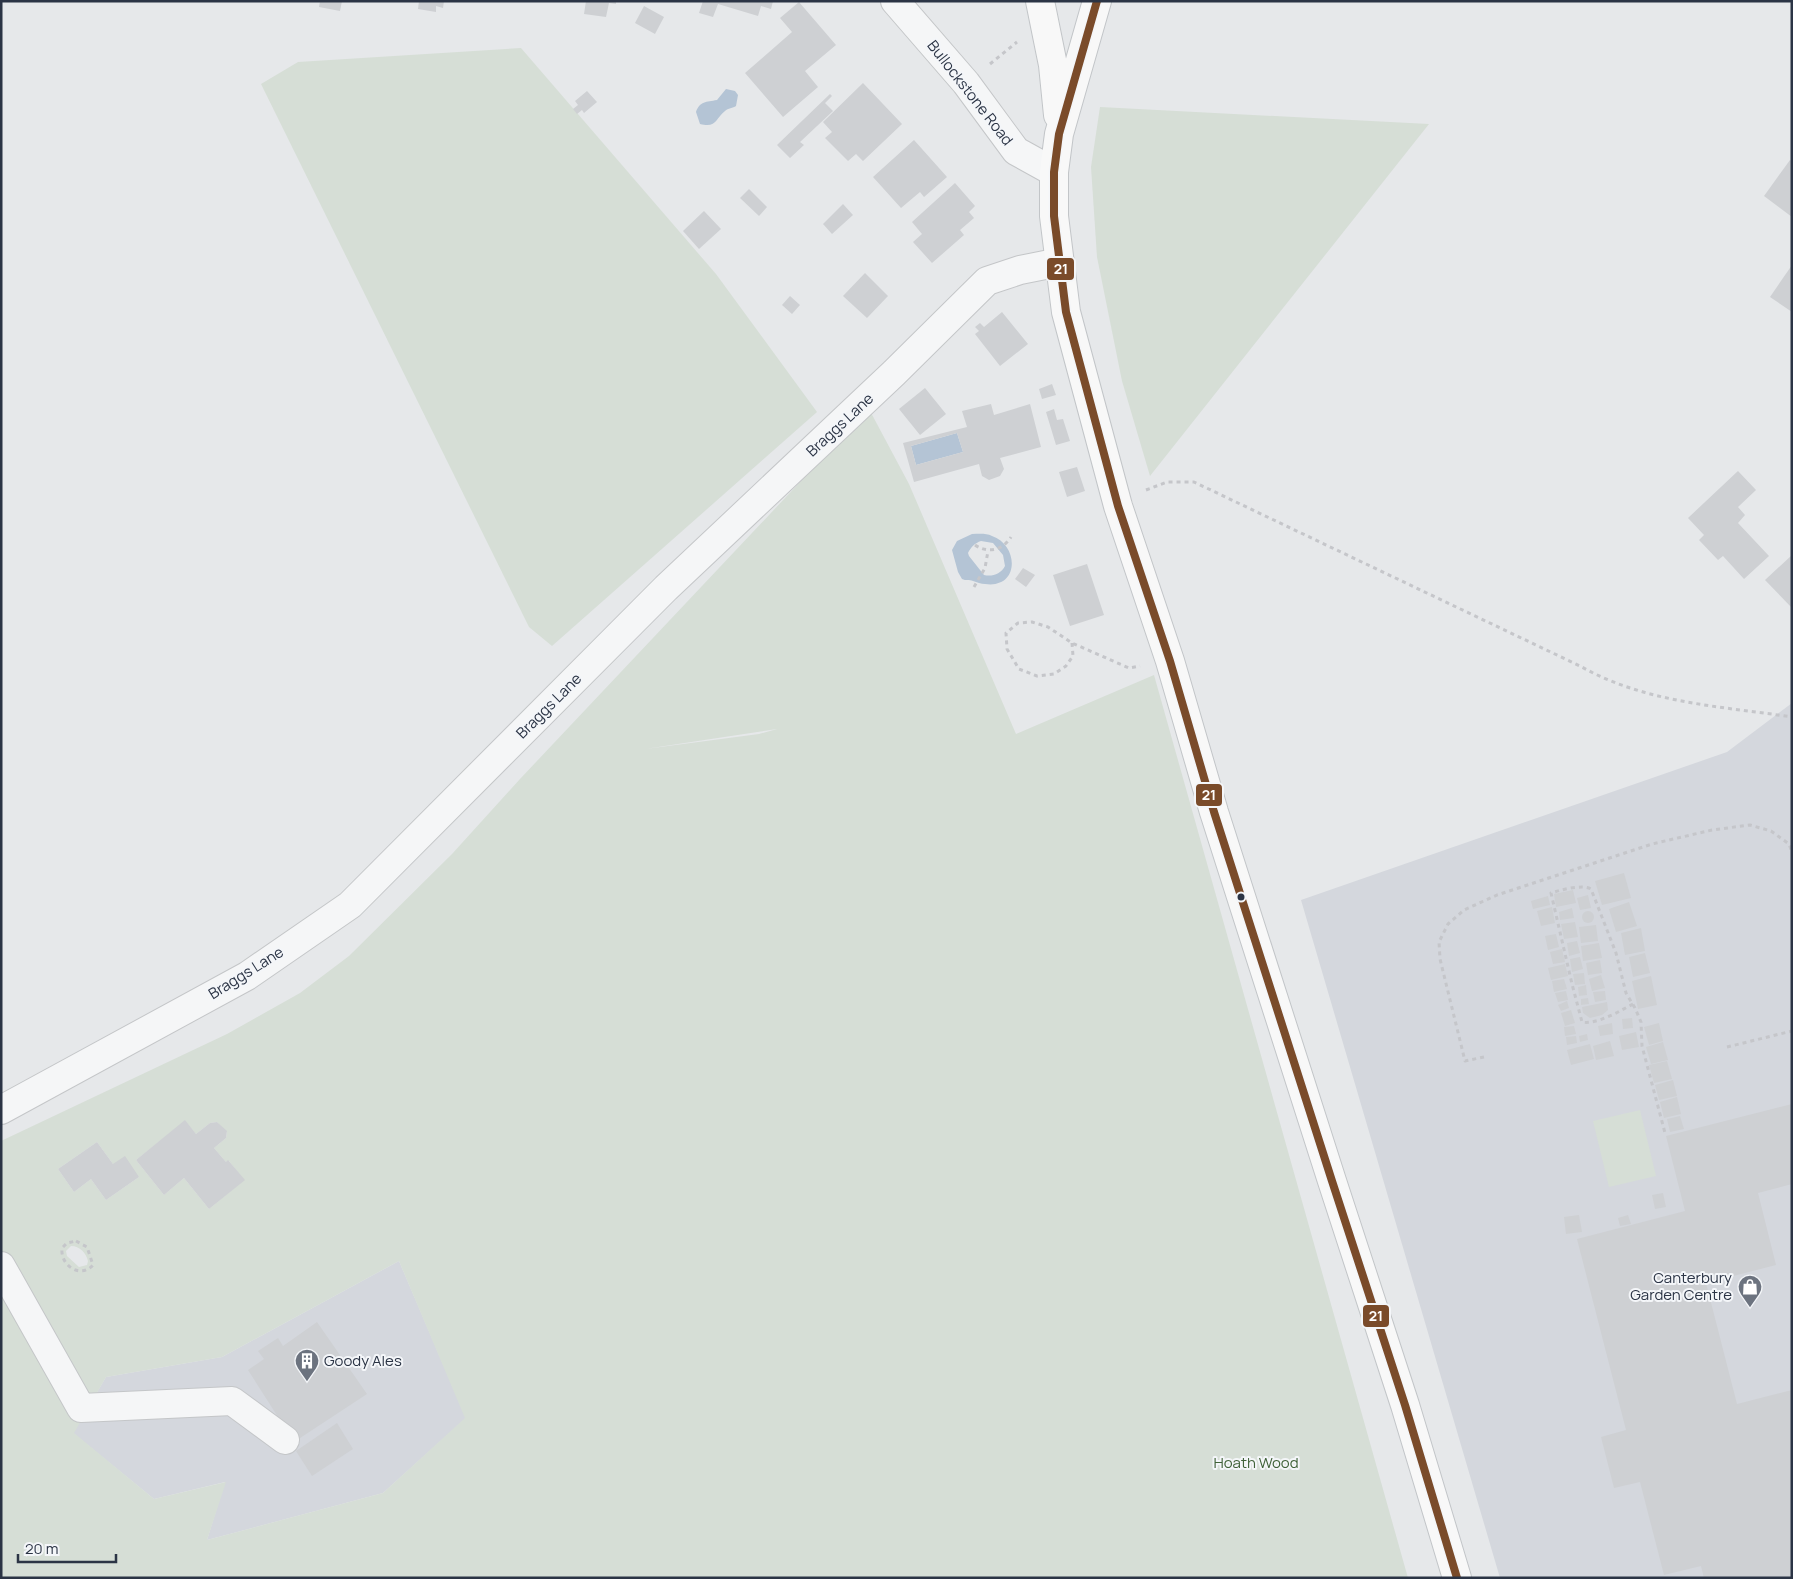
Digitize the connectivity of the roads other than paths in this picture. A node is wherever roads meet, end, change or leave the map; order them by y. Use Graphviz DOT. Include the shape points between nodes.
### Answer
graph roads {
  1 [pos="896,1"];
  2 [pos="1040,1"];
  3 [pos="1097,1"];
  4 [pos="1059,134"];
  5 [pos="1054,172"];
  6 [pos="1060,262"];
  7 [pos="1,1110"];
  8 [pos="1,1266"];
  9 [pos="285,1440"];
  10 [pos="1456,1578"];
  1 -- 5 [label="street, Bullockstone Road" via="966,83 1016,151"];
  2 -- 4 [label="main road" via="1053,65"];
  3 -- 4 [label="main road"];
  4 -- 5 [label="main road"];
  5 -- 6 [label="main road" via="1054,216"];
  6 -- 7 [label="street, Braggs Lane" via="987,281 666,588 350,905 247,976"];
  6 -- 10 [label="main road" via="1066,312 1118,506 1405,1405"];
  8 -- 9 [label="street" via="81,1408 232,1401"];
}
